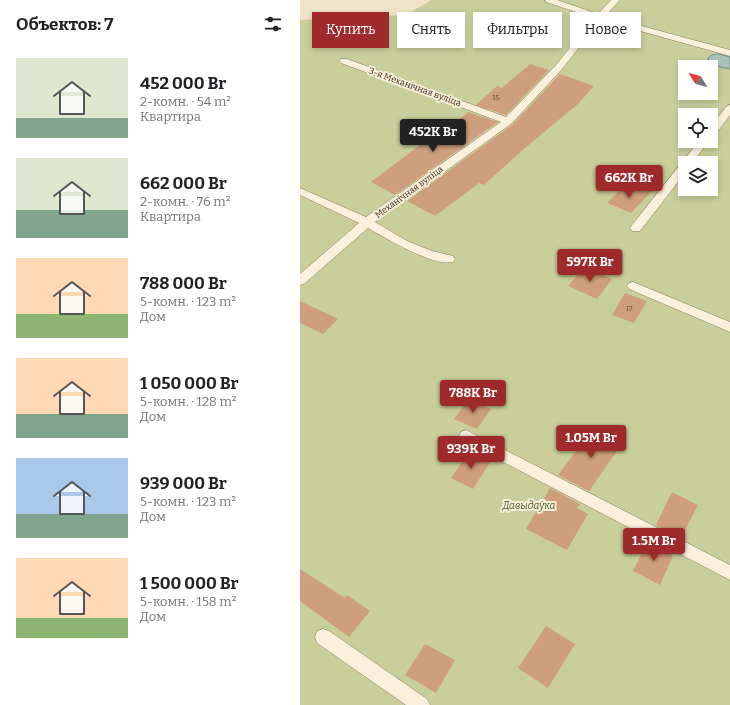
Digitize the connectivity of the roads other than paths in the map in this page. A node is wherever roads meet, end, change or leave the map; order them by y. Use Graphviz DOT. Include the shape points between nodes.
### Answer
graph roads {
  1 [pos="549,0"];
  2 [pos="616,0"];
  3 [pos="584,12"];
  4 [pos="604,12"];
  5 [pos="641,29"];
  6 [pos="575,48"];
  7 [pos="730,53"];
  8 [pos="344,61"];
  9 [pos="730,108"];
  10 [pos="508,121"];
  11 [pos="718,124"];
  12 [pos="699,148"];
  13 [pos="692,156"];
  14 [pos="678,175"];
  15 [pos="300,191"];
  16 [pos="367,222"];
  17 [pos="636,228"];
  18 [pos="449,259"];
  19 [pos="300,281"];
  20 [pos="633,286"];
  21 [pos="730,327"];
  22 [pos="466,436"];
  23 [pos="730,573"];
  24 [pos="322,637"];
  25 [pos="421,705"];
  1 -- 3 [label="lane"];
  2 -- 4 [label="lane, Механічная вуліца"];
  5 -- 7 [label="lane"];
  6 -- 10 [label="lane, Механічная вуліца"];
  8 -- 10 [label="lane, 3-я Механічная вуліца"];
  9 -- 11 [label="lane"];
  10 -- 16 [label="lane, Механічная вуліца"];
  12 -- 13 [label="lane"];
  14 -- 17 [label="lane"];
  15 -- 16 [label="lane"];
  16 -- 18 [label="lane" via="403,244"];
  16 -- 19 [label="lane, Механічная вуліца"];
  20 -- 21 [label="lane"];
  22 -- 23 [label="lane"];
  24 -- 25 [label="lane"];
}
